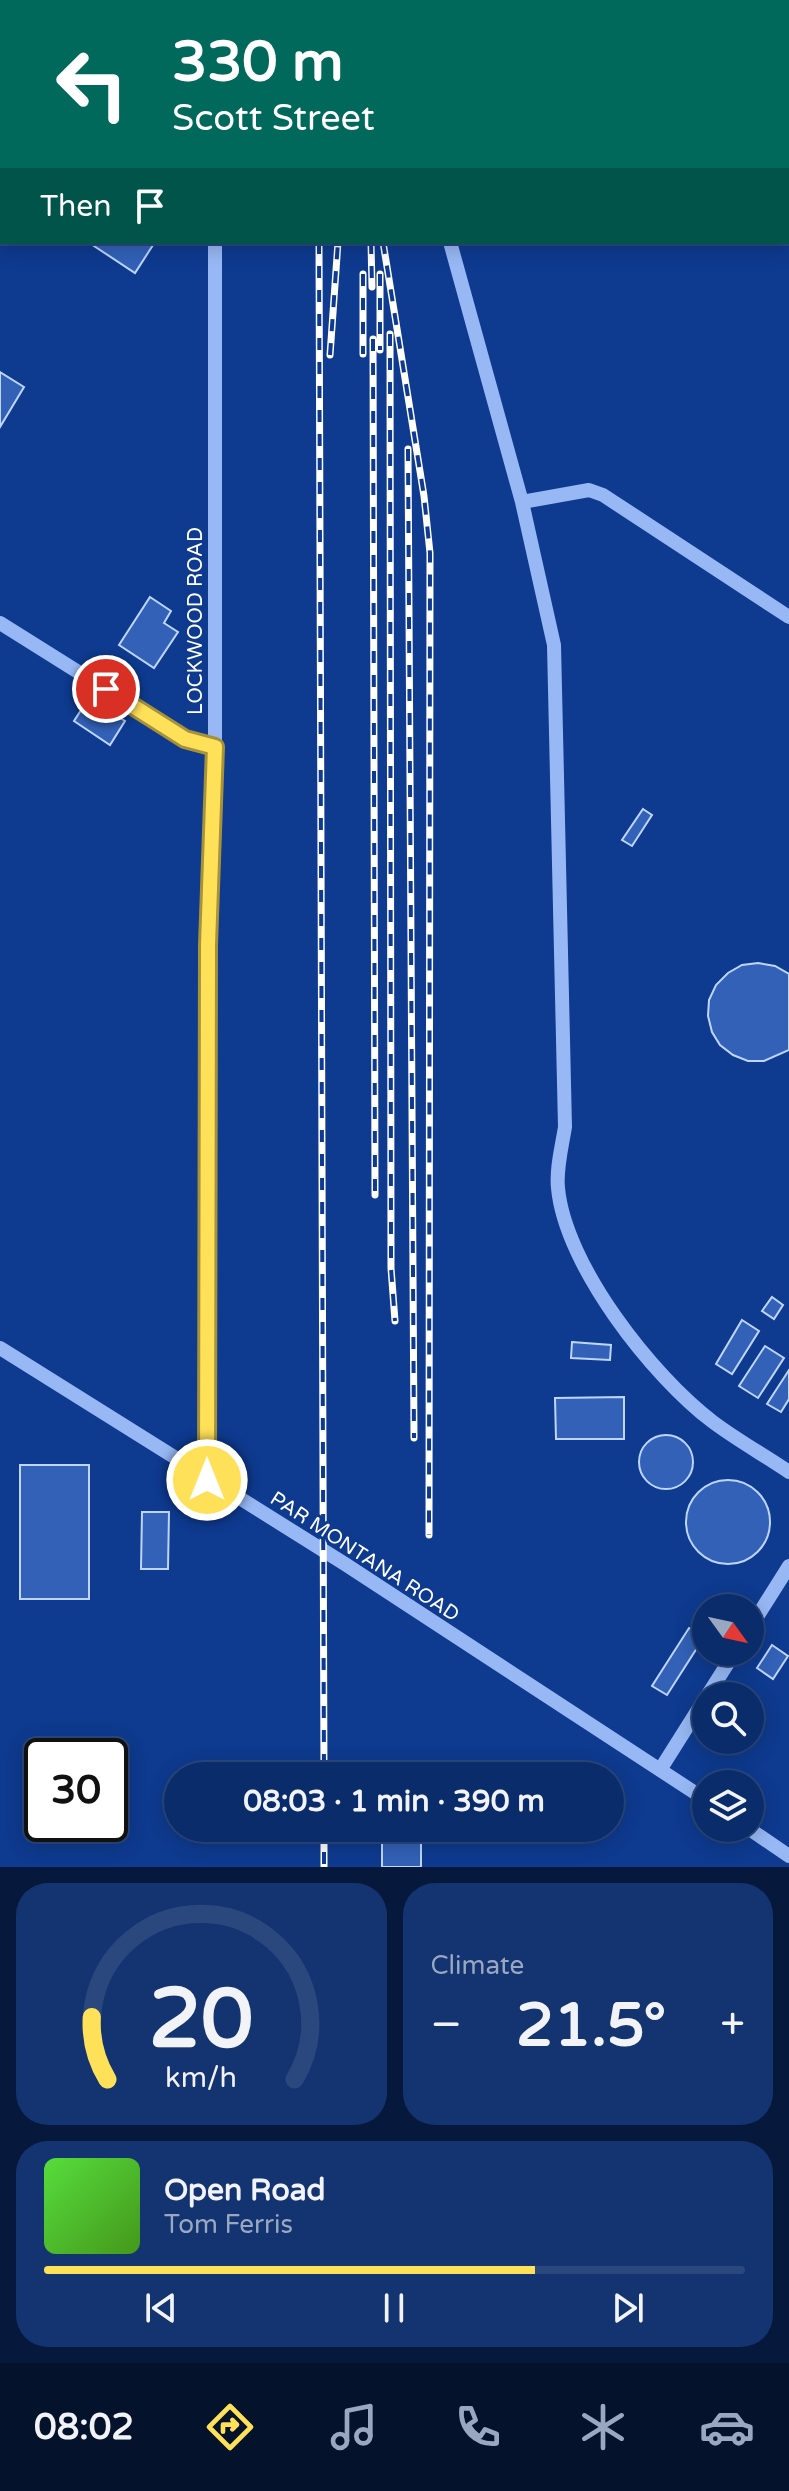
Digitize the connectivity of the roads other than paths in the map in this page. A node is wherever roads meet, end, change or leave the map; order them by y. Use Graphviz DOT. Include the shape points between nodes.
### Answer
graph roads {
  1 [pos="215,244"];
  2 [pos="451,244"];
  3 [pos="522,502"];
  4 [pos="789,617"];
  5 [pos="0,623"];
  6 [pos="215,747"];
  7 [pos="0,1348"];
  8 [pos="789,1472"];
  9 [pos="207,1480"];
  10 [pos="789,1566"];
  11 [pos="764,1606"];
  12 [pos="692,1719"];
  13 [pos="660,1770"];
  14 [pos="692,1791"];
  15 [pos="764,1839"];
  16 [pos="789,1856"];
  1 -- 6 [label="street, LOCKWOOD ROAD"];
  2 -- 3 [label="street"];
  3 -- 4 [label="street" via="589,490 603,495"];
  3 -- 8 [label="street" via="554,645 565,1127 557,1185 563,1216 601,1294 661,1374 713,1422"];
  5 -- 6 [label="street" via="185,739"];
  6 -- 9 [label="street, LOCKWOOD ROAD" via="208,945"];
  7 -- 9 [label="street, PAR MONTANA ROAD"];
  9 -- 13 [label="street, PAR MONTANA ROAD"];
  10 -- 11 [label="street"];
  12 -- 13 [label="street"];
  13 -- 14 [label="street, PAR MONTANA ROAD"];
  15 -- 16 [label="street"];
}
